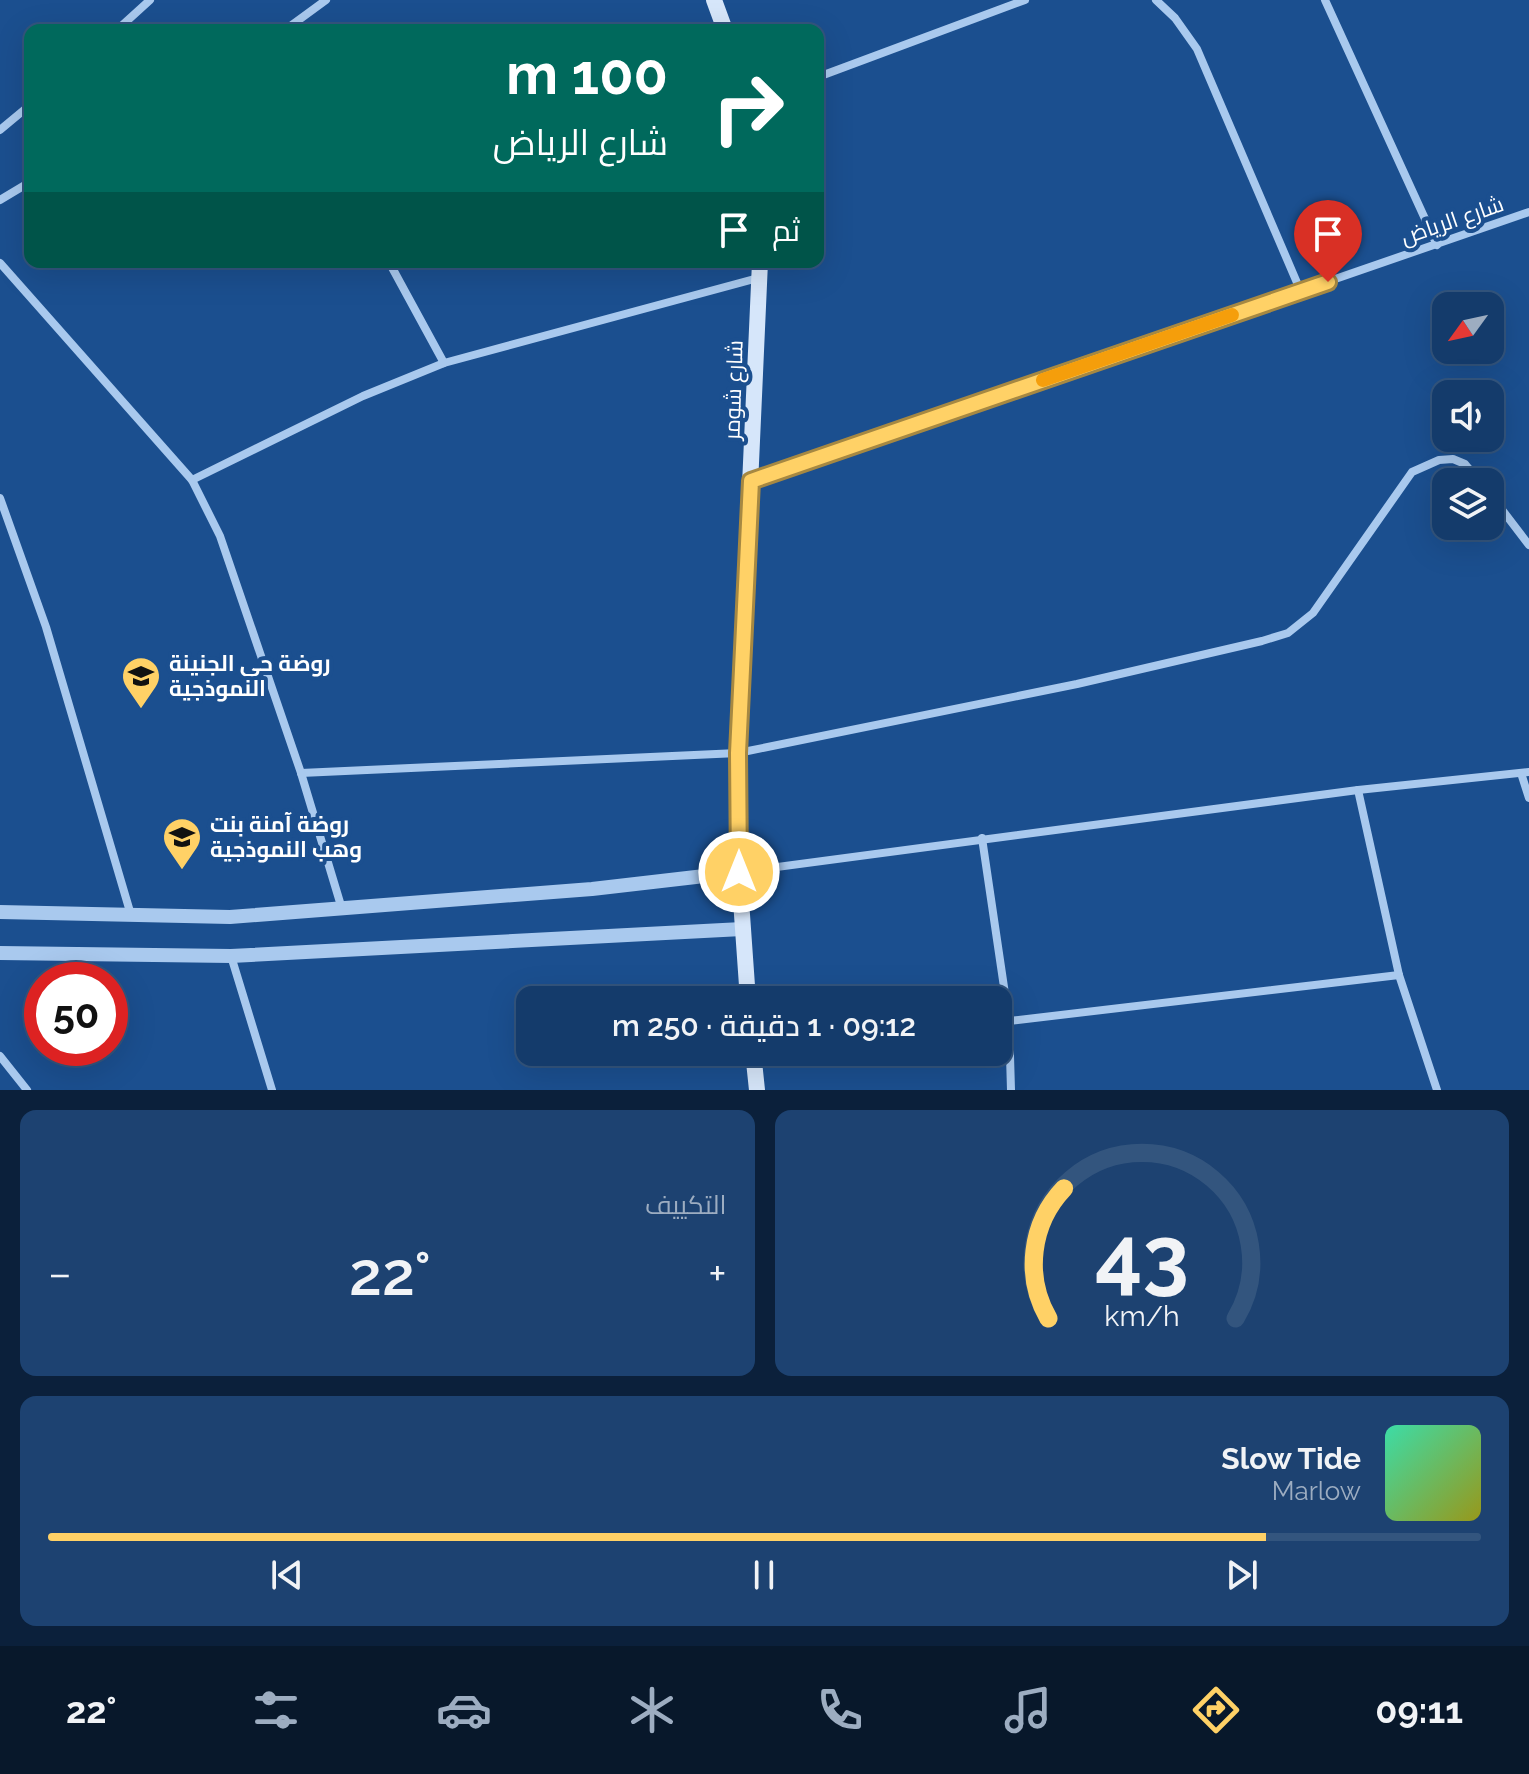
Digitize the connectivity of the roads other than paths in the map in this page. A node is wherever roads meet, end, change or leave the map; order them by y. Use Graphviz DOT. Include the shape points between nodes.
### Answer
graph roads {
  1 [pos="150,0"];
  2 [pos="326,0"];
  3 [pos="714,0"];
  4 [pos="1025,0"];
  5 [pos="1156,0"];
  6 [pos="1325,0"];
  7 [pos="124,24"];
  8 [pos="293,24"];
  9 [pos="723,24"];
  10 [pos="824,75"];
  11 [pos="24,110"];
  12 [pos="0,130"];
  13 [pos="24,186"];
  14 [pos="0,200"];
  15 [pos="1529,212"];
  16 [pos="1437,245"];
  17 [pos="0,263"];
  18 [pos="392,268"];
  19 [pos="760,270"];
  20 [pos="1301,292"];
  21 [pos="444,363"];
  22 [pos="1468,468"];
  23 [pos="192,480"];
  24 [pos="751,481"];
  25 [pos="0,498"];
  26 [pos="1504,512"];
  27 [pos="1529,545"];
  28 [pos="738,753"];
  29 [pos="1525,772"];
  30 [pos="301,773"];
  31 [pos="1358,790"];
  32 [pos="1529,798"];
  33 [pos="982,838"];
  34 [pos="739,872"];
  35 [pos="342,910"];
  36 [pos="0,912"];
  37 [pos="131,915"];
  38 [pos="742,929"];
  39 [pos="0,953"];
  40 [pos="231,956"];
  41 [pos="1399,975"];
  42 [pos="747,986"];
  43 [pos="1004,986"];
  44 [pos="1012,1021"];
  45 [pos="0,1056"];
  46 [pos="754,1066"];
  47 [pos="1010,1066"];
  48 [pos="27,1090"];
  49 [pos="272,1090"];
  50 [pos="757,1090"];
  51 [pos="1011,1090"];
  52 [pos="1437,1090"];
  1 -- 7 [label="street"];
  2 -- 8 [label="street"];
  3 -- 9 [label="main road"];
  4 -- 10 [label="street"];
  5 -- 20 [label="street" via="1197,49"];
  6 -- 16 [label="street"];
  11 -- 12 [label="street"];
  13 -- 14 [label="street"];
  15 -- 16 [label="street, شارع الرياض"];
  16 -- 20 [label="street, شارع الرياض"];
  17 -- 23 [label="street"];
  18 -- 21 [label="street"];
  19 -- 21 [label="street"];
  19 -- 24 [label="main road, شارع شومر"];
  20 -- 24 [label="street, شارع الرياض"];
  21 -- 23 [label="street" via="363,396"];
  22 -- 28 [label="street" via="1453,459 1412,472 1313,613 1288,633 1077,684"];
  23 -- 30 [label="street" via="220,536"];
  24 -- 28 [label="main road, شارع شومر"];
  25 -- 37 [label="street" via="55,654"];
  26 -- 27 [label="street"];
  28 -- 30 [label="street"];
  28 -- 34 [label="main road, شارع شومر"];
  29 -- 31 [label="street"];
  29 -- 32 [label="street"];
  30 -- 35 [label="street"];
  31 -- 33 [label="street"];
  31 -- 41 [label="street"];
  33 -- 34 [label="street"];
  33 -- 43 [label="street"];
  34 -- 35 [label="street"];
  34 -- 38 [label="main road, شارع شومر"];
  35 -- 37 [label="street" via="230,917"];
  36 -- 37 [label="street"];
  38 -- 40 [label="street"];
  38 -- 42 [label="main road, شارع شومر"];
  39 -- 40 [label="street"];
  40 -- 49 [label="street"];
  41 -- 44 [label="street"];
  41 -- 52 [label="street"];
  45 -- 48 [label="street"];
  46 -- 50 [label="main road"];
  47 -- 51 [label="street"];
}
